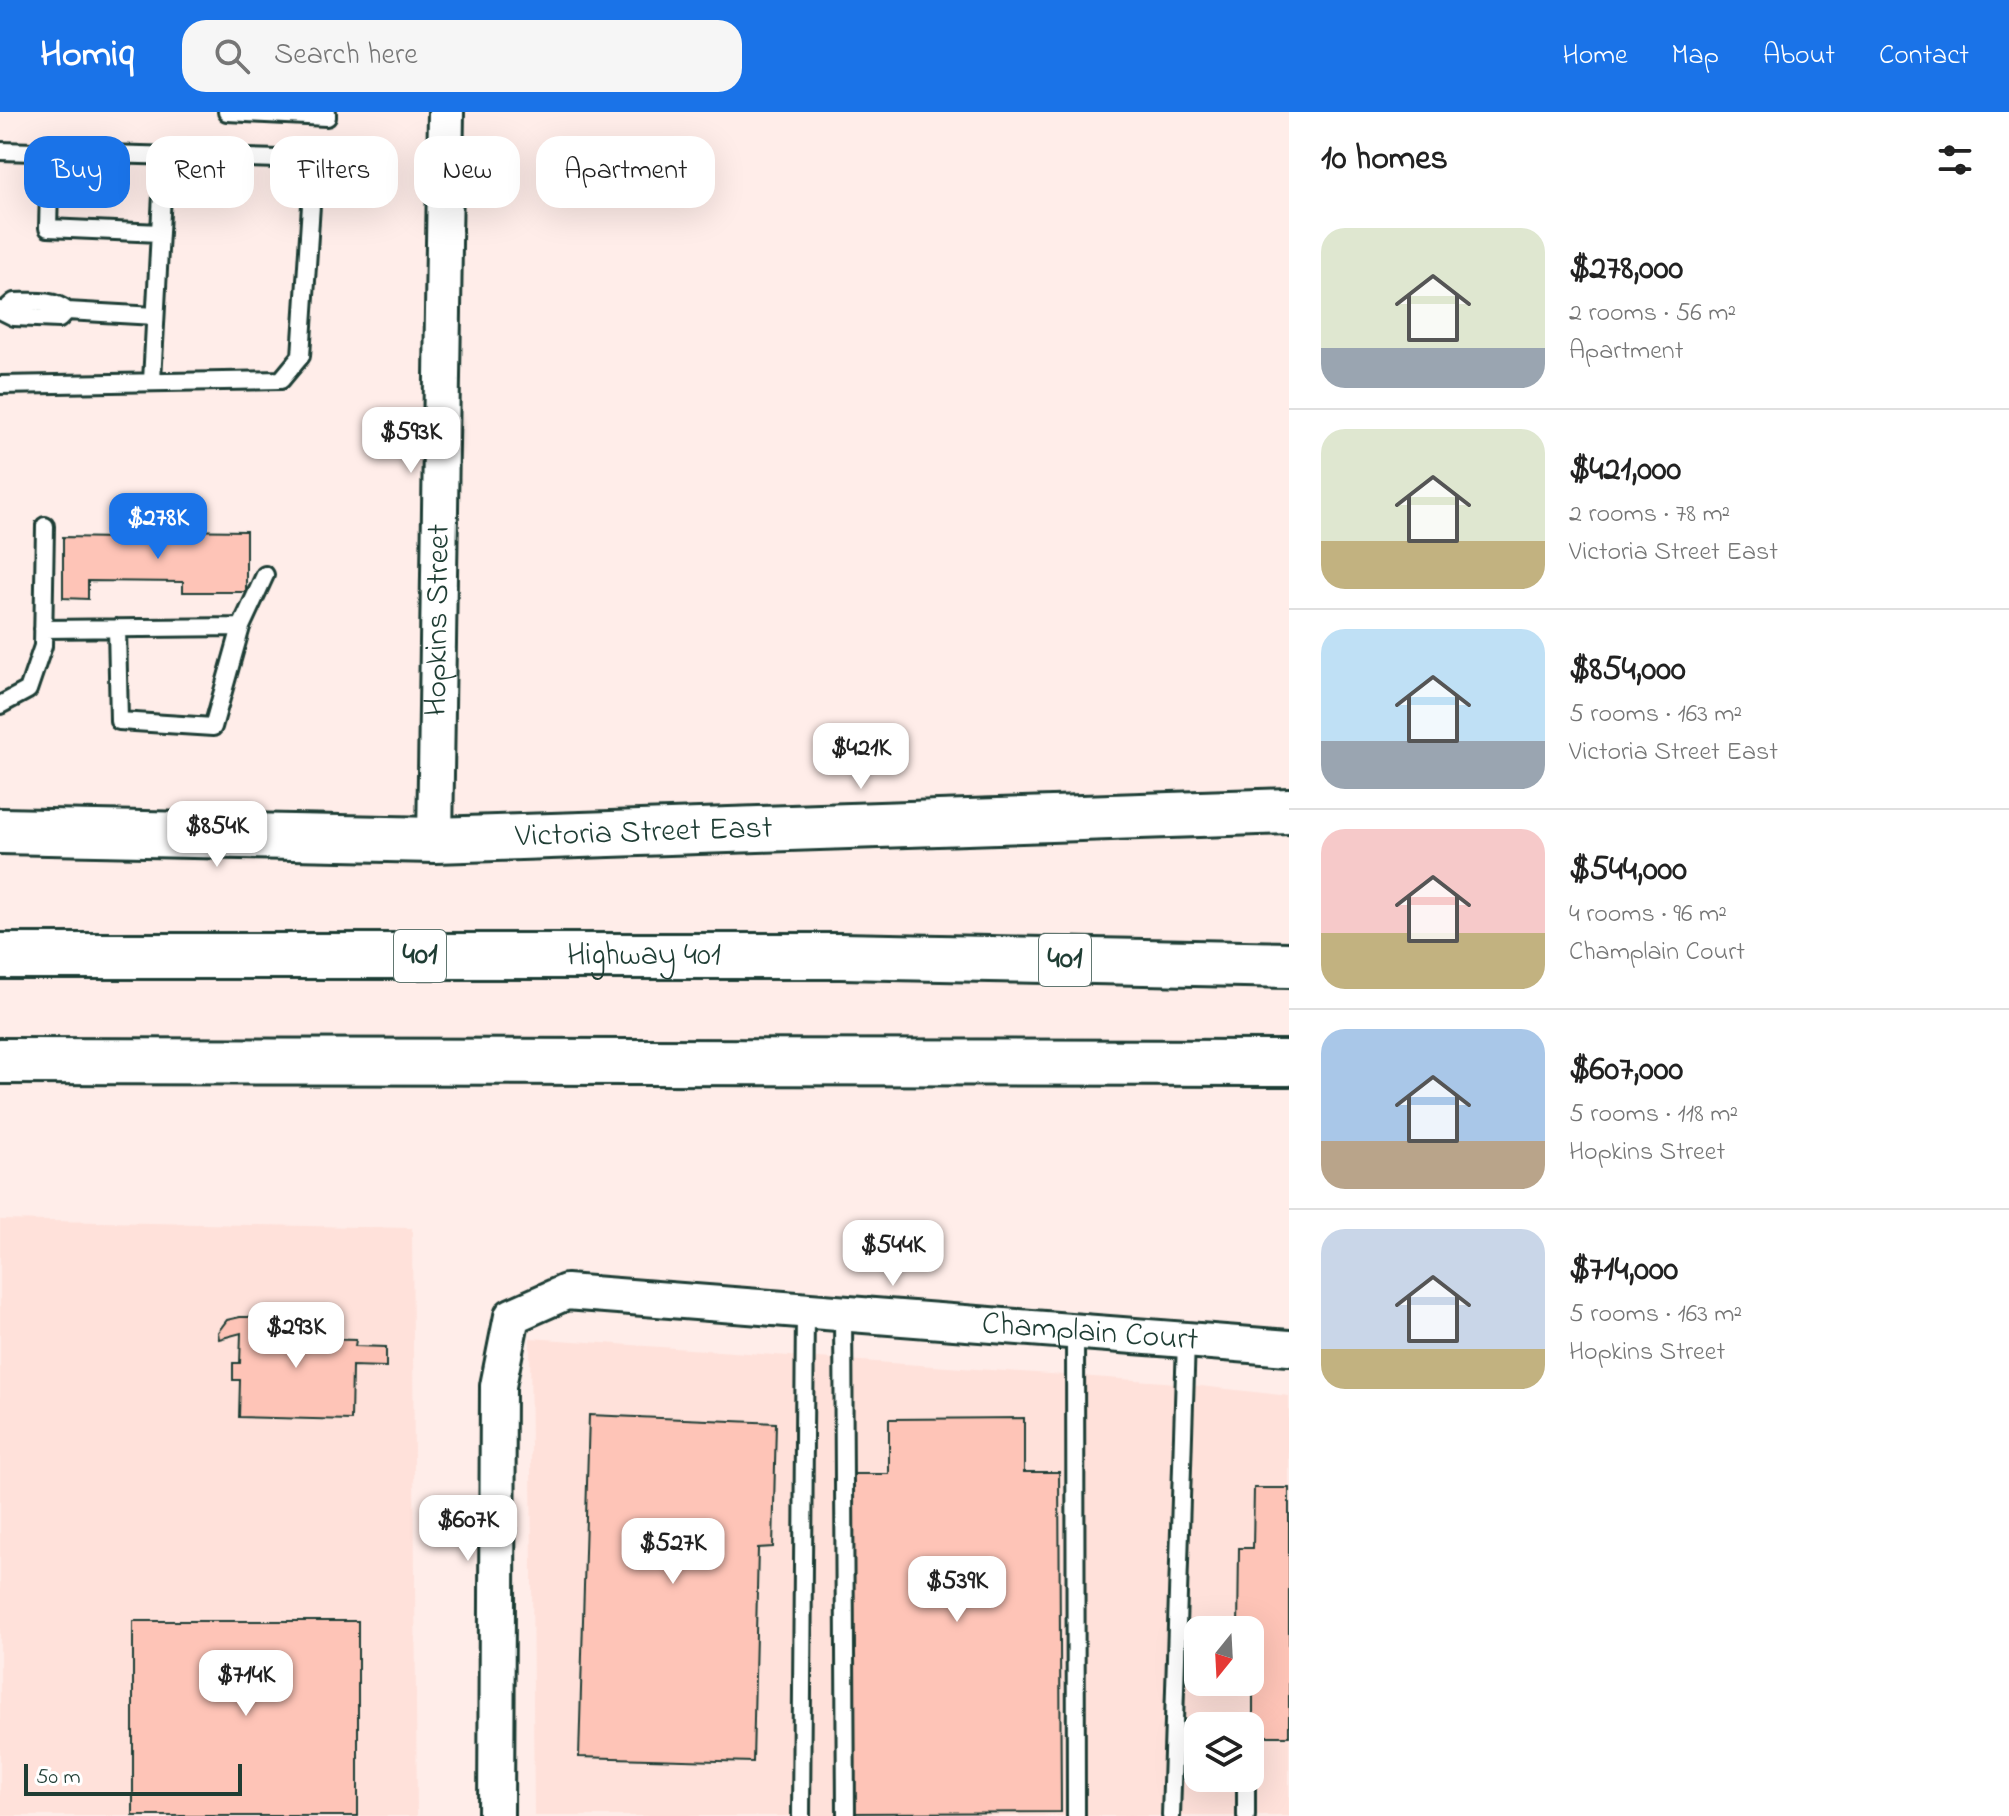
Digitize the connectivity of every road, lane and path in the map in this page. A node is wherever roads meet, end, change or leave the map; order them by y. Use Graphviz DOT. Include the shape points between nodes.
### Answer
graph roads {
  1 [pos="227,112"];
  2 [pos="327,112"];
  3 [pos="446,112"];
  4 [pos="0,151"];
  5 [pos="24,151"];
  6 [pos="254,159"];
  7 [pos="49,208"];
  8 [pos="161,208"];
  9 [pos="160,233"];
  10 [pos="3,310"];
  11 [pos="155,316"];
  12 [pos="152,381"];
  13 [pos="0,385"];
  14 [pos="45,526"];
  15 [pos="265,575"];
  16 [pos="241,627"];
  17 [pos="117,628"];
  18 [pos="43,629"];
  19 [pos="0,705"];
  20 [pos="1289,811"];
  21 [pos="0,831"];
  22 [pos="435,840"];
  23 [pos="0,956"];
  24 [pos="1289,965"];
  25 [pos="0,1061"];
  26 [pos="1289,1063"];
  27 [pos="805,1311"];
  28 [pos="843,1314"];
  29 [pos="1075,1331"];
  30 [pos="1186,1340"];
  31 [pos="1289,1348"];
  32 [pos="1246,1792"];
  33 [pos="496,1816"];
  34 [pos="801,1816"];
  35 [pos="846,1816"];
  36 [pos="1076,1816"];
  37 [pos="1171,1816"];
  38 [pos="1246,1816"];
  1 -- 2 [label="lane" via="327,117"];
  3 -- 22 [label="street, Hopkins Street"];
  4 -- 5 [label="lane"];
  6 -- 12 [label="lane" via="314,160 301,356 281,380"];
  7 -- 9 [label="lane" via="48,228"];
  8 -- 9 [label="lane"];
  9 -- 11 [label="lane"];
  10 -- 11 [label="lane" via="35,319 59,319 67,311"];
  11 -- 12 [label="lane"];
  12 -- 13 [label="lane"];
  14 -- 18 [label="lane"];
  15 -- 16 [label="lane"];
  16 -- 17 [label="lane"];
  16 -- 17 [label="lane" via="213,727 119,721"];
  17 -- 18 [label="lane"];
  18 -- 19 [label="lane" via="43,646 28,690"];
  20 -- 22 [label="main road, Victoria Street East"];
  21 -- 22 [label="main road, Victoria Street East"];
  23 -- 24 [label="main road, Highway 401 / 401" via="841,956"];
  25 -- 26 [label="main road"];
  27 -- 28 [label="street, Champlain Court"];
  27 -- 33 [label="street, Champlain Court" via="566,1292 512,1316 498,1386"];
  27 -- 34 [label="lane"];
  28 -- 29 [label="street, Champlain Court"];
  28 -- 35 [label="lane"];
  29 -- 30 [label="street, Champlain Court"];
  29 -- 36 [label="lane"];
  30 -- 31 [label="street, Champlain Court"];
  30 -- 37 [label="lane"];
  32 -- 38 [label="lane"];
}
